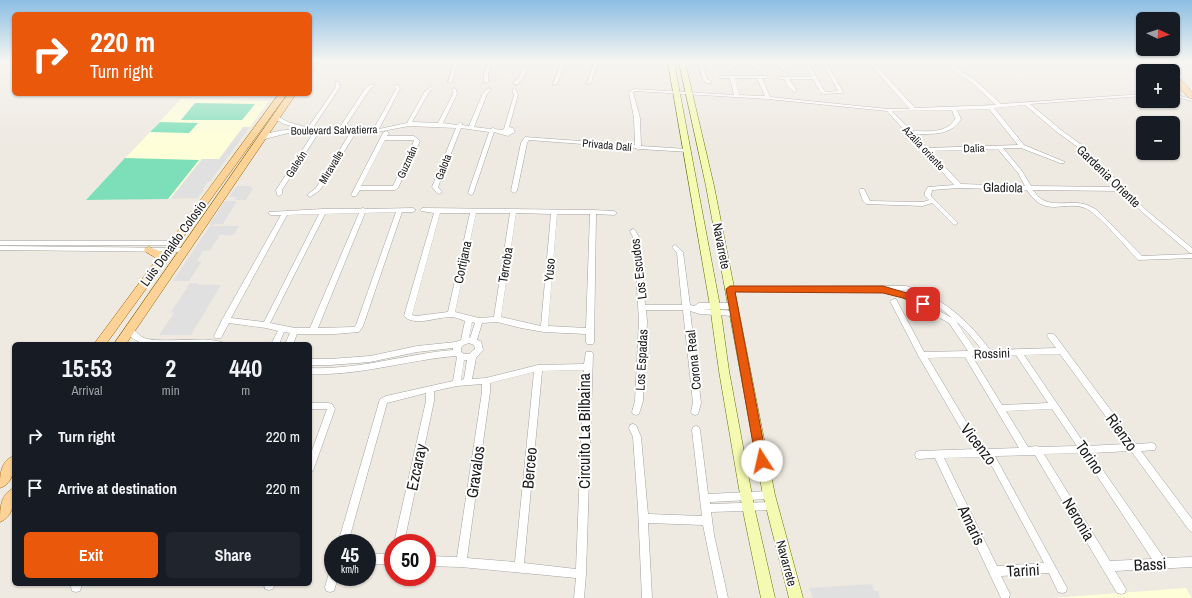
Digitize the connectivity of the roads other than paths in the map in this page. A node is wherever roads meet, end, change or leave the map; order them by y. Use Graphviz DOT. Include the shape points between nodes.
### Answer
graph roads {
  1 [pos="454,89"];
  2 [pos="336,90"];
  3 [pos="367,90"];
  4 [pos="397,90"];
  5 [pos="428,90"];
  6 [pos="489,90"];
  7 [pos="514,90"];
  8 [pos="689,90"];
  9 [pos="736,90"];
  10 [pos="766,90"];
  11 [pos="821,90"];
  12 [pos="839,90"];
  13 [pos="895,90"];
  14 [pos="983,90"];
  15 [pos="678,92"];
  16 [pos="1190,92"];
  17 [pos="690,93"];
  18 [pos="1180,93"];
  19 [pos="1136,95"];
  20 [pos="738,96"];
  21 [pos="1180,96"];
  22 [pos="283,98"];
  23 [pos="768,98"];
  24 [pos="1192,100"];
  25 [pos="1026,103"];
  26 [pos="1000,106"];
  27 [pos="990,107"];
  28 [pos="954,108"];
  29 [pos="888,110"];
  30 [pos="914,110"];
  31 [pos="275,117"];
  32 [pos="410,123"];
  33 [pos="440,124"];
  34 [pos="459,125"];
  35 [pos="389,126"];
  36 [pos="472,127"];
  37 [pos="295,128"];
  38 [pos="310,129"];
  39 [pos="341,130"];
  40 [pos="375,130"];
  41 [pos="492,130"];
  42 [pos="318,131"];
  43 [pos="352,132"];
  44 [pos="910,133"];
  45 [pos="384,138"];
  46 [pos="260,140"];
  47 [pos="1022,146"];
  48 [pos="999,147"];
  49 [pos="638,148"];
  50 [pos="926,150"];
  51 [pos="687,151"];
  52 [pos="1062,162"];
  53 [pos="224,173"];
  54 [pos="231,183"];
  55 [pos="959,186"];
  56 [pos="1029,187"];
  57 [pos="358,188"];
  58 [pos="1122,189"];
  59 [pos="212,190"];
  60 [pos="862,190"];
  61 [pos="514,191"];
  62 [pos="439,192"];
  63 [pos="471,192"];
  64 [pos="278,194"];
  65 [pos="310,195"];
  66 [pos="354,195"];
  67 [pos="933,201"];
  68 [pos="218,202"];
  69 [pos="363,210"];
  70 [pos="400,210"];
  71 [pos="413,210"];
  72 [pos="423,210"];
  73 [pos="323,211"];
  74 [pos="437,211"];
  75 [pos="473,211"];
  76 [pos="513,212"];
  77 [pos="554,212"];
  78 [pos="592,212"];
  79 [pos="271,213"];
  80 [pos="285,213"];
  81 [pos="614,213"];
  82 [pos="955,223"];
  83 [pos="633,231"];
  84 [pos="0,243"];
  85 [pos="71,243"];
  86 [pos="171,246"];
  87 [pos="676,247"];
  88 [pos="0,248"];
  89 [pos="65,249"];
  90 [pos="149,250"];
  91 [pos="185,250"];
  92 [pos="1192,251"];
  93 [pos="1192,256"];
  94 [pos="162,259"];
  95 [pos="730,289"];
  96 [pos="894,302"];
  97 [pos="642,308"];
  98 [pos="691,308"];
  99 [pos="715,309"];
  100 [pos="734,310"];
  101 [pos="451,314"];
  102 [pos="497,319"];
  103 [pos="955,319"];
  104 [pos="226,320"];
  105 [pos="468,322"];
  106 [pos="479,323"];
  107 [pos="266,325"];
  108 [pos="544,329"];
  109 [pos="129,330"];
  110 [pos="282,330"];
  111 [pos="295,330"];
  112 [pos="313,331"];
  113 [pos="590,331"];
  114 [pos="1052,336"];
  115 [pos="473,340"];
  116 [pos="101,342"];
  117 [pos="121,342"];
  118 [pos="216,342"];
  119 [pos="276,342"];
  120 [pos="290,342"];
  121 [pos="590,342"];
  122 [pos="460,349"];
  123 [pos="1062,351"];
  124 [pos="1018,352"];
  125 [pos="988,353"];
  126 [pos="589,354"];
  127 [pos="970,354"];
  128 [pos="922,355"];
  129 [pos="472,356"];
  130 [pos="312,362"];
  131 [pos="370,363"];
  132 [pos="588,367"];
  133 [pos="538,368"];
  134 [pos="312,371"];
  135 [pos="468,377"];
  136 [pos="486,381"];
  137 [pos="457,383"];
  138 [pos="430,390"];
  139 [pos="312,406"];
  140 [pos="1053,406"];
  141 [pos="1000,408"];
  142 [pos="636,412"];
  143 [pos="695,412"];
  144 [pos="633,428"];
  145 [pos="696,430"];
  146 [pos="1133,447"];
  147 [pos="1152,447"];
  148 [pos="1084,448"];
  149 [pos="1025,450"];
  150 [pos="1037,450"];
  151 [pos="986,453"];
  152 [pos="919,455"];
  153 [pos="938,455"];
  154 [pos="312,462"];
  155 [pos="12,465"];
  156 [pos="0,482"];
  157 [pos="768,495"];
  158 [pos="12,498"];
  159 [pos="747,501"];
  160 [pos="705,503"];
  161 [pos="771,506"];
  162 [pos="0,515"];
  163 [pos="643,518"];
  164 [pos="707,521"];
  165 [pos="1192,527"];
  166 [pos="346,534"];
  167 [pos="401,534"];
  168 [pos="436,561"];
  169 [pos="461,562"];
  170 [pos="1192,562"];
  171 [pos="1161,563"];
  172 [pos="1107,566"];
  173 [pos="520,568"];
  174 [pos="1051,568"];
  175 [pos="994,571"];
  176 [pos="581,574"];
  177 [pos="1062,588"];
  178 [pos="1121,589"];
  179 [pos="1005,594"];
  180 [pos="579,598"];
  181 [pos="648,598"];
  182 [pos="722,598"];
  183 [pos="768,598"];
  184 [pos="796,598"];
  1 -- 33 [label="street" via="455,94"];
  2 -- 38 [label="street"];
  3 -- 39 [label="street"];
  4 -- 40 [label="street"];
  5 -- 32 [label="street"];
  6 -- 36 [label="street"];
  7 -- 41 [label="street, Boulevard Salvatierra" via="516,95 505,130"];
  8 -- 17 [label="main road, Navarrete"];
  9 -- 20 [label="street"];
  10 -- 23 [label="street"];
  11 -- 12 [label="street" via="825,93 840,93"];
  13 -- 30 [label="street"];
  14 -- 26 [label="street"];
  15 -- 17 [label="street"];
  15 -- 49 [label="street" via="632,91 637,118"];
  15 -- 51 [label="main road, Navarrete"];
  16 -- 18 [label="street"];
  17 -- 20 [label="street"];
  17 -- 95 [label="main road, Navarrete"];
  19 -- 25 [label="street"];
  20 -- 23 [label="street"];
  21 -- 24 [label="street"];
  22 -- 31 [label="main road, Luis Donaldo Colosio"];
  22 -- 53 [label="main road, Luis Donaldo Colosio"];
  23 -- 29 [label="street"];
  25 -- 26 [label="street"];
  25 -- 58 [label="street, Gardenia Oriente" via="1081,147"];
  26 -- 27 [label="street"];
  27 -- 28 [label="street"];
  27 -- 47 [label="street"];
  28 -- 30 [label="street"];
  28 -- 44 [label="street" via="958,119 952,128"];
  29 -- 30 [label="street"];
  29 -- 44 [label="street, Azalia oriente"];
  31 -- 37 [label="street, Boulevard Salvatierra"];
  31 -- 46 [label="main road, Luis Donaldo Colosio"];
  32 -- 33 [label="street, Boulevard Salvatierra"];
  32 -- 35 [label="street, Boulevard Salvatierra"];
  33 -- 34 [label="street, Boulevard Salvatierra"];
  34 -- 36 [label="street, Boulevard Salvatierra"];
  34 -- 62 [label="street, Galota" via="435,187"];
  35 -- 40 [label="street, Boulevard Salvatierra"];
  35 -- 45 [label="street"];
  36 -- 41 [label="street, Boulevard Salvatierra"];
  37 -- 38 [label="street, Boulevard Salvatierra"];
  37 -- 46 [label="street, Boulevard Salvatierra"];
  38 -- 42 [label="street, Boulevard Salvatierra"];
  39 -- 42 [label="street, Boulevard Salvatierra"];
  39 -- 43 [label="street, Boulevard Salvatierra"];
  40 -- 43 [label="street, Boulevard Salvatierra"];
  41 -- 63 [label="street"];
  42 -- 64 [label="street, Galeón"];
  43 -- 65 [label="street, Miravalle" via="318,189"];
  44 -- 50 [label="street, Azalia oriente"];
  45 -- 57 [label="street"];
  45 -- 57 [label="street, Guzmán" via="414,138 417,141 395,188"];
  46 -- 54 [label="main road, Luis Donaldo Colosio"];
  47 -- 48 [label="street, Dalia"];
  47 -- 52 [label="street"];
  48 -- 50 [label="street, Dalia"];
  48 -- 56 [label="street"];
  49 -- 51 [label="street, Privada Dalí"];
  49 -- 61 [label="street, Privada Dalí" via="526,141"];
  50 -- 55 [label="street, Azalia oriente"];
  51 -- 99 [label="main road, Navarrete"];
  53 -- 54 [label="main road" via="224,182"];
  53 -- 59 [label="main road, Luis Donaldo Colosio"];
  54 -- 68 [label="main road, Luis Donaldo Colosio"];
  55 -- 56 [label="street, Gladiola"];
  55 -- 67 [label="street, Gladiola" via="930,188 928,196"];
  56 -- 58 [label="street, Gladiola"];
  56 -- 93 [label="street" via="1045,204 1089,206 1140,258"];
  57 -- 66 [label="street"];
  58 -- 92 [label="street, Gardenia Oriente"];
  59 -- 68 [label="main road" via="218,192"];
  59 -- 86 [label="main road, Luis Donaldo Colosio"];
  60 -- 67 [label="street" via="868,203 924,204"];
  67 -- 82 [label="street"];
  68 -- 91 [label="main road, Luis Donaldo Colosio"];
  69 -- 70 [label="street"];
  69 -- 73 [label="street"];
  69 -- 112 [label="street"];
  70 -- 71 [label="street"];
  70 -- 112 [label="street" via="359,326 356,330"];
  72 -- 74 [label="street"];
  73 -- 80 [label="street"];
  73 -- 107 [label="street"];
  74 -- 75 [label="street"];
  74 -- 101 [label="street" via="407,313 414,319"];
  75 -- 76 [label="street"];
  75 -- 101 [label="street, Cortijana"];
  76 -- 77 [label="street"];
  76 -- 102 [label="street, Terroba"];
  77 -- 78 [label="street"];
  77 -- 108 [label="street, Yuso"];
  78 -- 81 [label="street"];
  78 -- 113 [label="street"];
  79 -- 80 [label="street"];
  80 -- 104 [label="street"];
  83 -- 97 [label="street, Los Escudos" via="636,239"];
  84 -- 85 [label="street"];
  85 -- 86 [label="street"];
  85 -- 89 [label="street"];
  86 -- 90 [label="street"];
  86 -- 91 [label="street"];
  86 -- 94 [label="main road, Luis Donaldo Colosio"];
  87 -- 98 [label="street, Corona Real" via="680,252"];
  88 -- 89 [label="street"];
  89 -- 90 [label="street"];
  90 -- 94 [label="main road" via="157,253"];
  91 -- 109 [label="main road, Luis Donaldo Colosio"];
  94 -- 116 [label="main road, Luis Donaldo Colosio"];
  95 -- 100 [label="main road, Navarrete"];
  95 -- 103 [label="street" via="883,289 906,296"];
  96 -- 128 [label="street, Vicenzo"];
  97 -- 98 [label="street"];
  97 -- 142 [label="street, Los Espadas" via="639,401"];
  98 -- 99 [label="street" via="700,311"];
  98 -- 143 [label="street, Corona Real" via="697,403"];
  99 -- 100 [label="street"];
  99 -- 159 [label="main road, Navarrete"];
  100 -- 157 [label="main road, Navarrete"];
  101 -- 105 [label="street"];
  102 -- 106 [label="street"];
  102 -- 108 [label="street"];
  103 -- 125 [label="street" via="970,329"];
  103 -- 127 [label="street"];
  104 -- 107 [label="street"];
  104 -- 118 [label="street"];
  105 -- 106 [label="street"];
  105 -- 122 [label="street"];
  106 -- 115 [label="street"];
  107 -- 110 [label="street"];
  108 -- 113 [label="street"];
  109 -- 117 [label="main road, Luis Donaldo Colosio"];
  109 -- 118 [label="street" via="137,338 147,341"];
  110 -- 111 [label="street"];
  110 -- 119 [label="street"];
  111 -- 112 [label="street"];
  111 -- 120 [label="street"];
  113 -- 121 [label="street"];
  114 -- 123 [label="street, Rienzo"];
  115 -- 122 [label="street"];
  115 -- 129 [label="street" via="480,348"];
  122 -- 129 [label="street"];
  122 -- 131 [label="street"];
  122 -- 137 [label="street"];
  123 -- 124 [label="street, Rossini"];
  123 -- 146 [label="street, Rienzo"];
  124 -- 125 [label="street, Rossini"];
  124 -- 140 [label="street, Torino"];
  125 -- 127 [label="street, Rossini"];
  126 -- 132 [label="street"];
  127 -- 128 [label="street, Rossini"];
  127 -- 141 [label="street"];
  128 -- 151 [label="street, Vicenzo" via="971,438"];
  129 -- 135 [label="street"];
  130 -- 131 [label="street"];
  131 -- 134 [label="street" via="337,372"];
  132 -- 133 [label="street, Circuito La Bilbaina"];
  132 -- 176 [label="street, Circuito La Bilbaina"];
  133 -- 136 [label="street, Circuito La Bilbaina"];
  133 -- 173 [label="street, Berceo"];
  135 -- 136 [label="street, Circuito La Bilbaina"];
  135 -- 137 [label="street, Circuito La Bilbaina"];
  136 -- 169 [label="street, Gravalos"];
  137 -- 138 [label="street, Circuito La Bilbaina"];
  138 -- 166 [label="street, Circuito La Bilbaina" via="383,401"];
  138 -- 167 [label="street, Ezcaray"];
  139 -- 154 [label="street" via="328,406 331,409"];
  140 -- 141 [label="street"];
  140 -- 148 [label="street, Torino"];
  141 -- 149 [label="street"];
  144 -- 163 [label="street" via="637,437"];
  145 -- 160 [label="street"];
  146 -- 147 [label="street"];
  146 -- 148 [label="street"];
  146 -- 165 [label="street, Rienzo"];
  148 -- 150 [label="street"];
  148 -- 171 [label="street, Torino"];
  149 -- 150 [label="street"];
  149 -- 151 [label="street"];
  150 -- 172 [label="street, Neronia"];
  151 -- 153 [label="street"];
  151 -- 174 [label="street, Vicenzo" via="996,465"];
  152 -- 153 [label="street"];
  153 -- 175 [label="street, Amaris"];
  155 -- 156 [label="main road"];
  157 -- 159 [label="street"];
  157 -- 161 [label="main road, Navarrete"];
  158 -- 162 [label="main road"];
  159 -- 160 [label="street"];
  159 -- 161 [label="street"];
  159 -- 183 [label="main road, Navarrete"];
  160 -- 164 [label="street"];
  161 -- 184 [label="main road, Navarrete"];
  163 -- 164 [label="street"];
  163 -- 181 [label="street"];
  164 -- 182 [label="street"];
  168 -- 169 [label="street"];
  169 -- 173 [label="street"];
  170 -- 171 [label="street, Bassi"];
  171 -- 172 [label="street, Bassi"];
  172 -- 178 [label="street, Neronia"];
  173 -- 176 [label="street"];
  174 -- 175 [label="street, Tarini"];
  174 -- 177 [label="street, Vicenzo"];
  175 -- 179 [label="street, Amaris"];
  176 -- 180 [label="street, Circuito La Bilbaina"];
}
